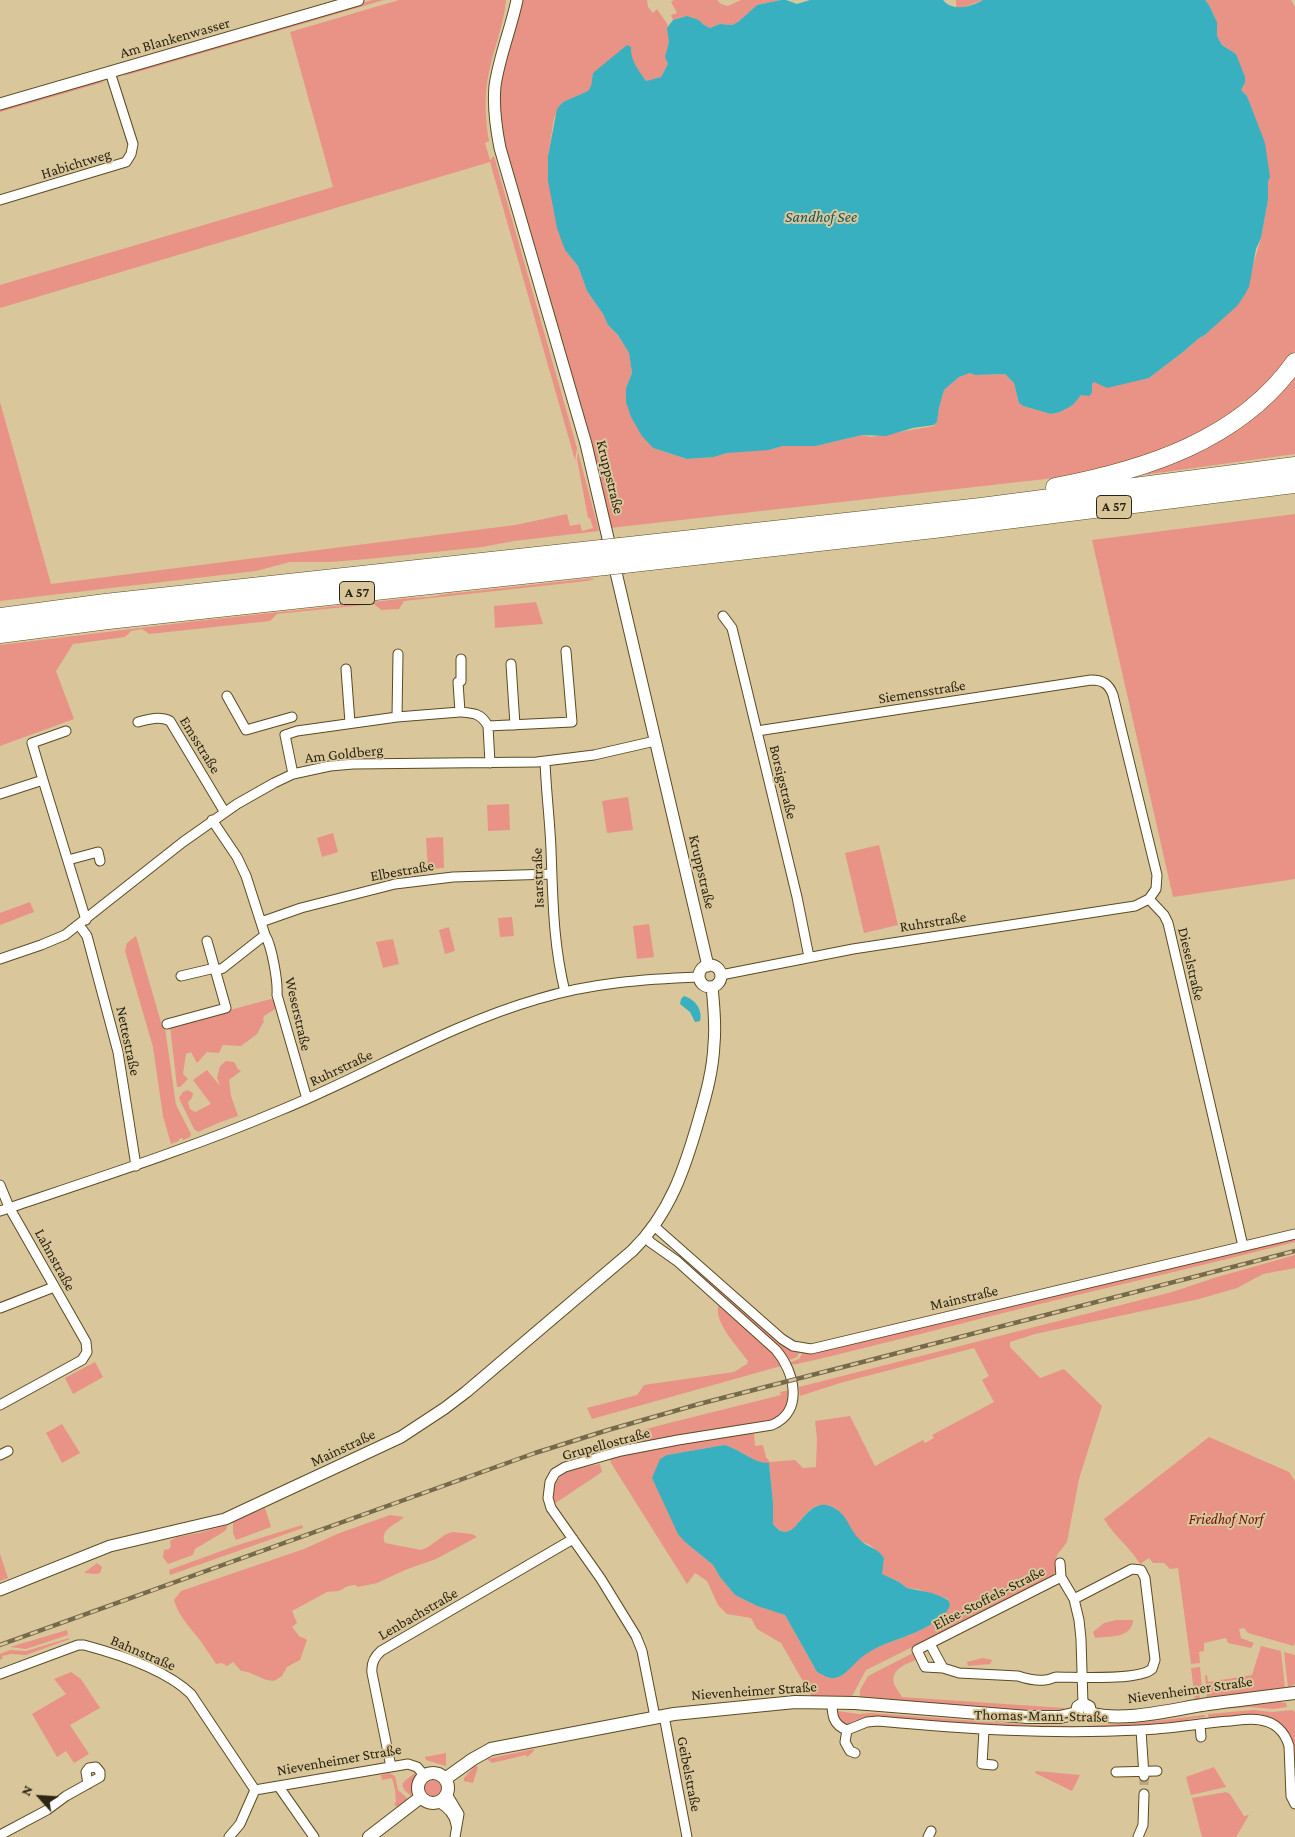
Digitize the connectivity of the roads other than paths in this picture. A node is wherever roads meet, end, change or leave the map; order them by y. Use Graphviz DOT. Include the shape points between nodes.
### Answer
graph roads {
  1 [pos="358,0"];
  2 [pos="517,0"];
  3 [pos="110,72"];
  4 [pos="0,104"];
  5 [pos="0,200"];
  6 [pos="1295,362"];
  7 [pos="1295,466"];
  8 [pos="1295,484"];
  9 [pos="980,507"];
  10 [pos="622,556"];
  11 [pos="603,558"];
  12 [pos="723,616"];
  13 [pos="0,617"];
  14 [pos="0,634"];
  15 [pos="566,651"];
  16 [pos="398,654"];
  17 [pos="461,659"];
  18 [pos="511,664"];
  19 [pos="346,669"];
  20 [pos="227,696"];
  21 [pos="460,712"];
  22 [pos="397,717"];
  23 [pos="138,722"];
  24 [pos="350,723"];
  25 [pos="515,725"];
  26 [pos="488,726"];
  27 [pos="297,730"];
  28 [pos="66,731"];
  29 [pos="757,731"];
  30 [pos="655,741"];
  31 [pos="545,761"];
  32 [pos="490,762"];
  33 [pos="293,774"];
  34 [pos="43,780"];
  35 [pos="0,794"];
  36 [pos="224,812"];
  37 [pos="212,820"];
  38 [pos="68,860"];
  39 [pos="100,862"];
  40 [pos="552,874"];
  41 [pos="1149,899"];
  42 [pos="262,922"];
  43 [pos="83,923"];
  44 [pos="265,935"];
  45 [pos="207,941"];
  46 [pos="809,957"];
  47 [pos="0,959"];
  48 [pos="708,966"];
  49 [pos="215,969"];
  50 [pos="721,975"];
  51 [pos="181,976"];
  52 [pos="699,978"];
  53 [pos="712,987"];
  54 [pos="565,992"];
  55 [pos="167,1024"];
  56 [pos="308,1099"];
  57 [pos="136,1166"];
  58 [pos="0,1185"];
  59 [pos="9,1207"];
  60 [pos="0,1210"];
  61 [pos="654,1226"];
  62 [pos="1295,1234"];
  63 [pos="646,1236"];
  64 [pos="673,1243"];
  65 [pos="1243,1246"];
  66 [pos="677,1261"];
  67 [pos="54,1287"];
  68 [pos="0,1308"];
  69 [pos="0,1405"];
  70 [pos="573,1539"];
  71 [pos="1060,1563"];
  72 [pos="1061,1577"];
  73 [pos="0,1590"];
  74 [pos="1074,1599"];
  75 [pos="930,1644"];
  76 [pos="943,1668"];
  77 [pos="0,1674"];
  78 [pos="1082,1678"];
  79 [pos="1295,1693"];
  80 [pos="832,1702"];
  81 [pos="1083,1710"];
  82 [pos="659,1717"];
  83 [pos="1200,1724"];
  84 [pos="847,1730"];
  85 [pos="984,1730"];
  86 [pos="1141,1730"];
  87 [pos="1201,1737"];
  88 [pos="856,1753"];
  89 [pos="993,1765"];
  90 [pos="391,1767"];
  91 [pos="1157,1771"];
  92 [pos="1116,1772"];
  93 [pos="1144,1774"];
  94 [pos="425,1776"];
  95 [pos="445,1779"];
  96 [pos="88,1784"];
  97 [pos="279,1787"];
  98 [pos="255,1790"];
  99 [pos="1144,1794"];
  100 [pos="421,1797"];
  101 [pos="443,1798"];
  102 [pos="1292,1805"];
  103 [pos="456,1834"];
  104 [pos="0,1836"];
  105 [pos="229,1837"];
  106 [pos="314,1837"];
  107 [pos="369,1837"];
  108 [pos="687,1837"];
  109 [pos="1138,1837"];
  1 -- 3 [label="street, Am Blankenwasser"];
  2 -- 30 [label="street, Kruppstraße" via="496,80 496,132 586,444"];
  3 -- 4 [label="street, Am Blankenwasser"];
  3 -- 5 [label="street, Habichtweg" via="133,144 132,154 126,162"];
  6 -- 9 [label="highway" via="1245,413 1186,449 1119,473 1013,493"];
  7 -- 9 [label="highway, A 57"];
  8 -- 10 [label="highway, A 57" via="934,530"];
  9 -- 10 [label="highway, A 57"];
  10 -- 11 [label="highway, A 57, bridge"];
  11 -- 13 [label="highway, A 57" via="115,602"];
  11 -- 14 [label="highway, A 57"];
  12 -- 29 [label="street, Borsigstraße" via="732,628"];
  15 -- 25 [label="street" via="572,722"];
  16 -- 22 [label="street"];
  17 -- 21 [label="street" via="461,681 458,682"];
  18 -- 25 [label="street"];
  19 -- 24 [label="street"];
  20 -- 27 [label="street" via="246,730 292,717"];
  21 -- 22 [label="street"];
  21 -- 26 [label="street" via="477,714"];
  22 -- 24 [label="street"];
  23 -- 36 [label="street, Emsstraße" via="154,718 170,721"];
  24 -- 27 [label="street"];
  25 -- 26 [label="street"];
  26 -- 32 [label="street"];
  27 -- 33 [label="street" via="285,735"];
  28 -- 34 [label="street, Nettestraße" via="32,743"];
  29 -- 41 [label="street, Siemensstraße" via="1091,680 1104,682 1113,695 1157,875 1156,889"];
  29 -- 46 [label="street, Borsigstraße"];
  30 -- 31 [label="street, Am Goldberg"];
  30 -- 48 [label="street, Kruppstraße"];
  31 -- 32 [label="street, Am Goldberg"];
  31 -- 40 [label="street, Isarstraße"];
  32 -- 33 [label="street, Am Goldberg" via="353,764"];
  33 -- 36 [label="street, Am Goldberg" via="264,787"];
  34 -- 35 [label="street"];
  34 -- 38 [label="street, Nettestraße"];
  36 -- 37 [label="street, Am Goldberg"];
  37 -- 42 [label="street, Weserstraße" via="237,857"];
  37 -- 43 [label="street, Am Goldberg"];
  38 -- 39 [label="street" via="98,852"];
  38 -- 43 [label="street, Nettestraße"];
  40 -- 42 [label="street, Elbestraße" via="453,877 394,884 301,908"];
  40 -- 54 [label="street, Isarstraße" via="554,933"];
  41 -- 46 [label="street, Ruhrstraße" via="1135,906"];
  41 -- 65 [label="street, Dieselstraße" via="1168,923"];
  42 -- 44 [label="street, Weserstraße"];
  43 -- 47 [label="street, Am Goldberg" via="50,942"];
  43 -- 57 [label="street, Nettestraße" via="118,1052"];
  44 -- 49 [label="street" via="223,968"];
  44 -- 56 [label="street, Weserstraße" via="271,946 279,1002"];
  45 -- 49 [label="street"];
  46 -- 50 [label="street, Ruhrstraße"];
  48 -- 50 [label="street" via="717,968"];
  48 -- 52 [label="street" via="701,970"];
  49 -- 51 [label="street"];
  49 -- 55 [label="street" via="226,1008"];
  50 -- 53 [label="street" via="719,982"];
  52 -- 53 [label="street" via="705,986"];
  52 -- 54 [label="street, Ruhrstraße" via="615,983"];
  53 -- 61 [label="street" via="714,1043 708,1085 683,1171"];
  54 -- 56 [label="street, Ruhrstraße" via="467,1025"];
  56 -- 57 [label="street, Ruhrstraße"];
  57 -- 59 [label="street, Ruhrstraße"];
  58 -- 59 [label="street, Lahnstraße"];
  59 -- 60 [label="street, Ruhrstraße"];
  59 -- 67 [label="street, Lahnstraße"];
  61 -- 63 [label="street, Mainstraße"];
  61 -- 64 [label="street, Mainstraße"];
  62 -- 65 [label="street, Mainstraße"];
  63 -- 64 [label="street, Mainstraße" via="664,1244"];
  63 -- 66 [label="street"];
  63 -- 73 [label="street, Mainstraße" via="466,1392 400,1437 225,1519 110,1546"];
  64 -- 65 [label="street, Mainstraße" via="782,1339 793,1346 811,1349"];
  64 -- 66 [label="street"];
  66 -- 70 [label="street, Grupellostraße" via="776,1350 786,1365 792,1389 790,1411 772,1425 620,1451 559,1470 550,1482 550,1504"];
  67 -- 68 [label="street"];
  67 -- 69 [label="street, Lahnstraße" via="86,1342 82,1360"];
  70 -- 82 [label="street, Grupellostraße" via="636,1636"];
  70 -- 90 [label="street, Lenbachstraße" via="375,1657 372,1673"];
  71 -- 72 [label="street, Elise-Stoffels-Straße"];
  72 -- 74 [label="street, Elise-Stoffels-Straße"];
  72 -- 75 [label="street, Elise-Stoffels-Straße"];
  74 -- 78 [label="street, Elise-Stoffels-Straße" via="1081,1634"];
  74 -- 78 [label="street" via="1132,1570 1139,1570 1144,1574 1155,1660 1153,1667 1142,1674"];
  75 -- 76 [label="street"];
  75 -- 76 [label="street" via="918,1650 925,1667"];
  76 -- 78 [label="street" via="959,1674 1018,1676 1048,1681 1053,1677"];
  77 -- 98 [label="street, Bahnstraße" via="84,1645 157,1671 178,1683 196,1700"];
  78 -- 81 [label="street, Elise-Stoffels-Straße"];
  79 -- 81 [label="main road, Nievenheimer Straße" via="1120,1716 1104,1716"];
  80 -- 81 [label="main road, Nievenheimer Straße" via="1028,1717 1060,1718"];
  80 -- 82 [label="main road, Nievenheimer Straße" via="795,1702"];
  80 -- 84 [label="street" via="835,1722"];
  82 -- 95 [label="main road, Nievenheimer Straße" via="490,1749"];
  82 -- 108 [label="street, Geibelstraße"];
  83 -- 86 [label="street, Thomas-Mann-Straße"];
  83 -- 87 [label="street"];
  83 -- 102 [label="street, Thomas-Mann-Straße" via="1255,1719 1277,1726 1289,1746"];
  84 -- 85 [label="street, Thomas-Mann-Straße" via="878,1721"];
  84 -- 88 [label="street" via="846,1745"];
  85 -- 86 [label="street, Thomas-Mann-Straße" via="1059,1733"];
  85 -- 89 [label="street" via="979,1764"];
  86 -- 93 [label="street"];
  90 -- 94 [label="street, Nievenheimer Straße" via="414,1765"];
  90 -- 97 [label="street, Nievenheimer Straße"];
  91 -- 93 [label="street"];
  92 -- 93 [label="street"];
  94 -- 95 [label="main road" via="436,1773"];
  94 -- 100 [label="main road" via="419,1786"];
  95 -- 101 [label="main road" via="448,1786"];
  96 -- 104 [label="street"];
  97 -- 98 [label="street, Nievenheimer Straße"];
  97 -- 106 [label="street"];
  98 -- 105 [label="street" via="240,1824"];
  99 -- 109 [label="street" via="1143,1825"];
  100 -- 101 [label="main road" via="429,1803"];
  100 -- 107 [label="main road"];
  101 -- 103 [label="street" via="444,1805 453,1816"];
}
